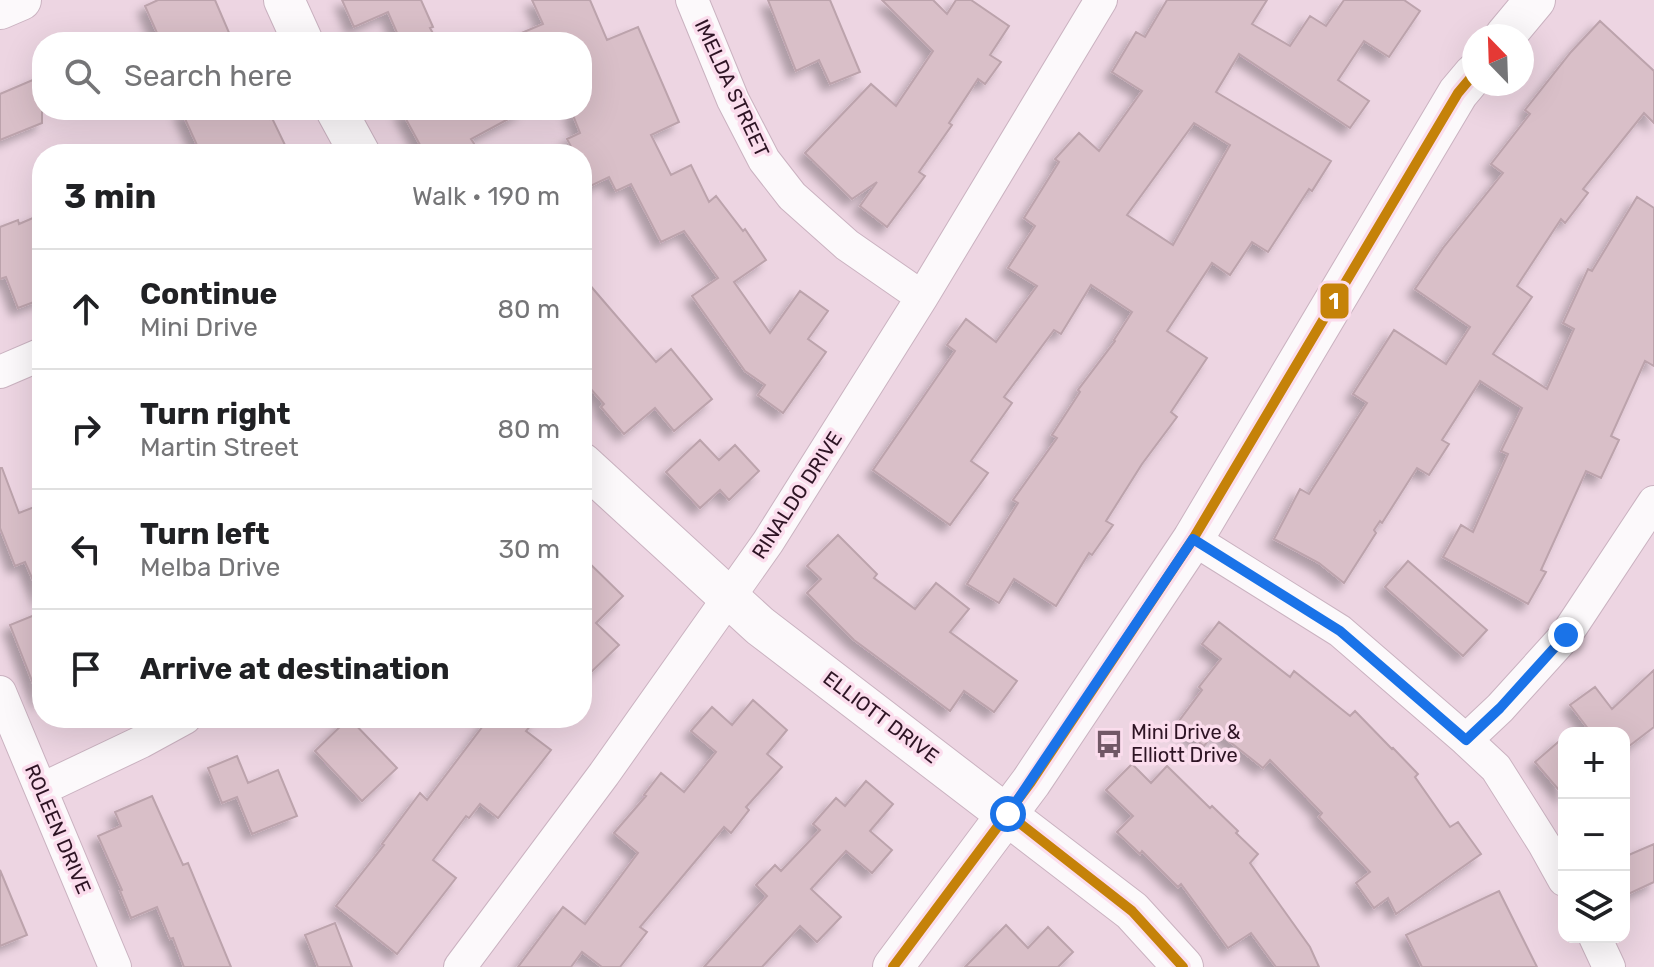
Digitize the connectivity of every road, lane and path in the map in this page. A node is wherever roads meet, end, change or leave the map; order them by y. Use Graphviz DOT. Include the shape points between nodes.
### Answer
graph roads {
  1 [pos="21,0"];
  2 [pos="284,0"];
  3 [pos="692,0"];
  4 [pos="1096,2"];
  5 [pos="0,9"];
  6 [pos="298,32"];
  7 [pos="1462,88"];
  8 [pos="341,120"];
  9 [pos="355,144"];
  10 [pos="922,297"];
  11 [pos="32,358"];
  12 [pos="0,372"];
  13 [pos="592,472"];
  14 [pos="1654,502"];
  15 [pos="1193,539"];
  16 [pos="729,598"];
  17 [pos="0,692"];
  18 [pos="167,728"];
  19 [pos="1466,740"];
  20 [pos="42,789"];
  21 [pos="1008,814"];
  22 [pos="1559,871"];
  23 [pos="1598,943"];
  24 [pos="115,967"];
  25 [pos="460,967"];
  26 [pos="893,967"];
  27 [pos="1183,967"];
  28 [pos="1609,967"];
  1 -- 5 [label="street"];
  2 -- 6 [label="street"];
  3 -- 10 [label="street, IMELDA STREET" via="764,160 792,196 847,245"];
  4 -- 10 [label="street, RINALDO DRIVE"];
  7 -- 15 [label="street"];
  8 -- 9 [label="street"];
  10 -- 16 [label="street, RINALDO DRIVE"];
  11 -- 12 [label="street"];
  13 -- 16 [label="street, ELLIOTT DRIVE"];
  14 -- 19 [label="street" via="1566,635"];
  15 -- 19 [label="street" via="1340,631"];
  15 -- 21 [label="street"];
  16 -- 21 [label="street, ELLIOTT DRIVE"];
  16 -- 25 [label="street, RINALDO DRIVE"];
  17 -- 20 [label="street, ROLEEN DRIVE"];
  18 -- 20 [label="street"];
  19 -- 22 [label="street" via="1496,768"];
  20 -- 24 [label="street, ROLEEN DRIVE"];
  21 -- 26 [label="street"];
  21 -- 27 [label="street, ELLIOTT DRIVE" via="1132,911"];
  23 -- 28 [label="street"];
}
